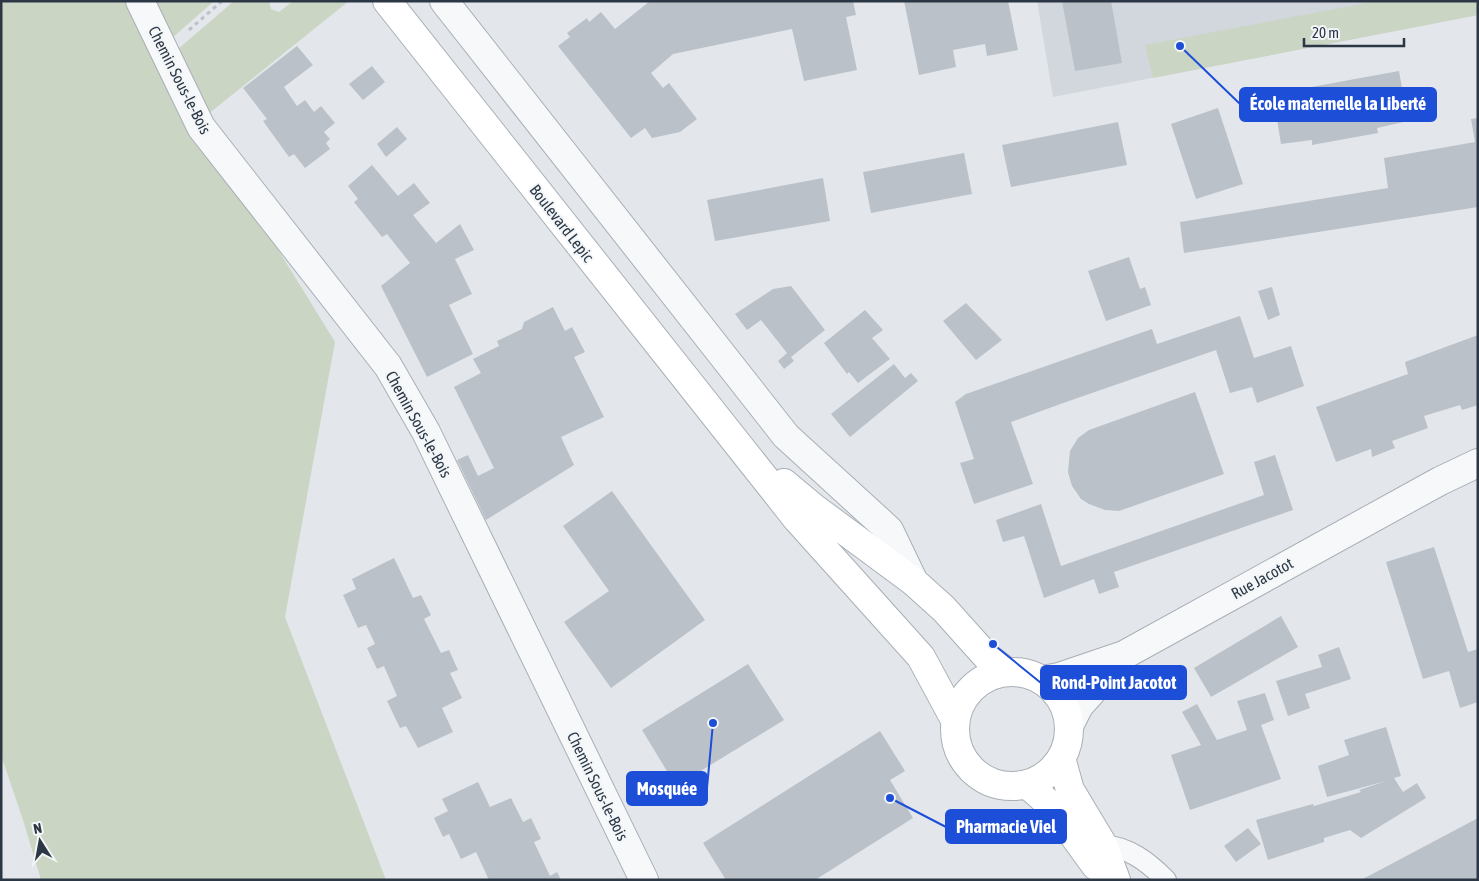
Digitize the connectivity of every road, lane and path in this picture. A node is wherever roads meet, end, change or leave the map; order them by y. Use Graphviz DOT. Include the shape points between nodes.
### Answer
graph roads {
  1 [pos="140,1"];
  2 [pos="222,1"];
  3 [pos="387,1"];
  4 [pos="444,1"];
  5 [pos="188,30"];
  6 [pos="738,444"];
  7 [pos="1478,463"];
  8 [pos="914,582"];
  9 [pos="1124,655"];
  10 [pos="1007,672"];
  11 [pos="1042,680"];
  12 [pos="955,720"];
  13 [pos="1069,726"];
  14 [pos="1061,758"];
  15 [pos="1026,784"];
  16 [pos="1103,845"];
  17 [pos="644,880"];
  18 [pos="1107,880"];
  19 [pos="1116,880"];
  20 [pos="1166,880"];
  1 -- 17 [label="street, Chemin Sous-le-Bois" via="201,127 388,366 426,432"];
  2 -- 5 [label="path"];
  3 -- 6 [label="main road, Boulevard Lepic"];
  4 -- 8 [label="street" via="786,436 889,530"];
  6 -- 8 [label="main road" via="814,508"];
  6 -- 12 [label="main road" via="797,519 921,657"];
  7 -- 9 [label="street, Rue Jacotot"];
  8 -- 10 [label="main road" via="944,609 987,657"];
  9 -- 11 [label="street, Rue Jacotot"];
  9 -- 13 [label="street" via="1079,706"];
  10 -- 11 [label="main road"];
  10 -- 12 [label="main road" via="988,677 972,687 961,702"];
  11 -- 13 [label="main road" via="1056,692 1065,708"];
  12 -- 15 [label="main road" via="955,739 973,772 989,782 1008,786"];
  13 -- 14 [label="main road"];
  14 -- 15 [label="main road" via="1042,777"];
  14 -- 16 [label="main road" via="1075,801"];
  15 -- 18 [label="main road" via="1062,818"];
  16 -- 19 [label="main road"];
  16 -- 20 [label="lane" via="1117,846 1139,856"];
}
